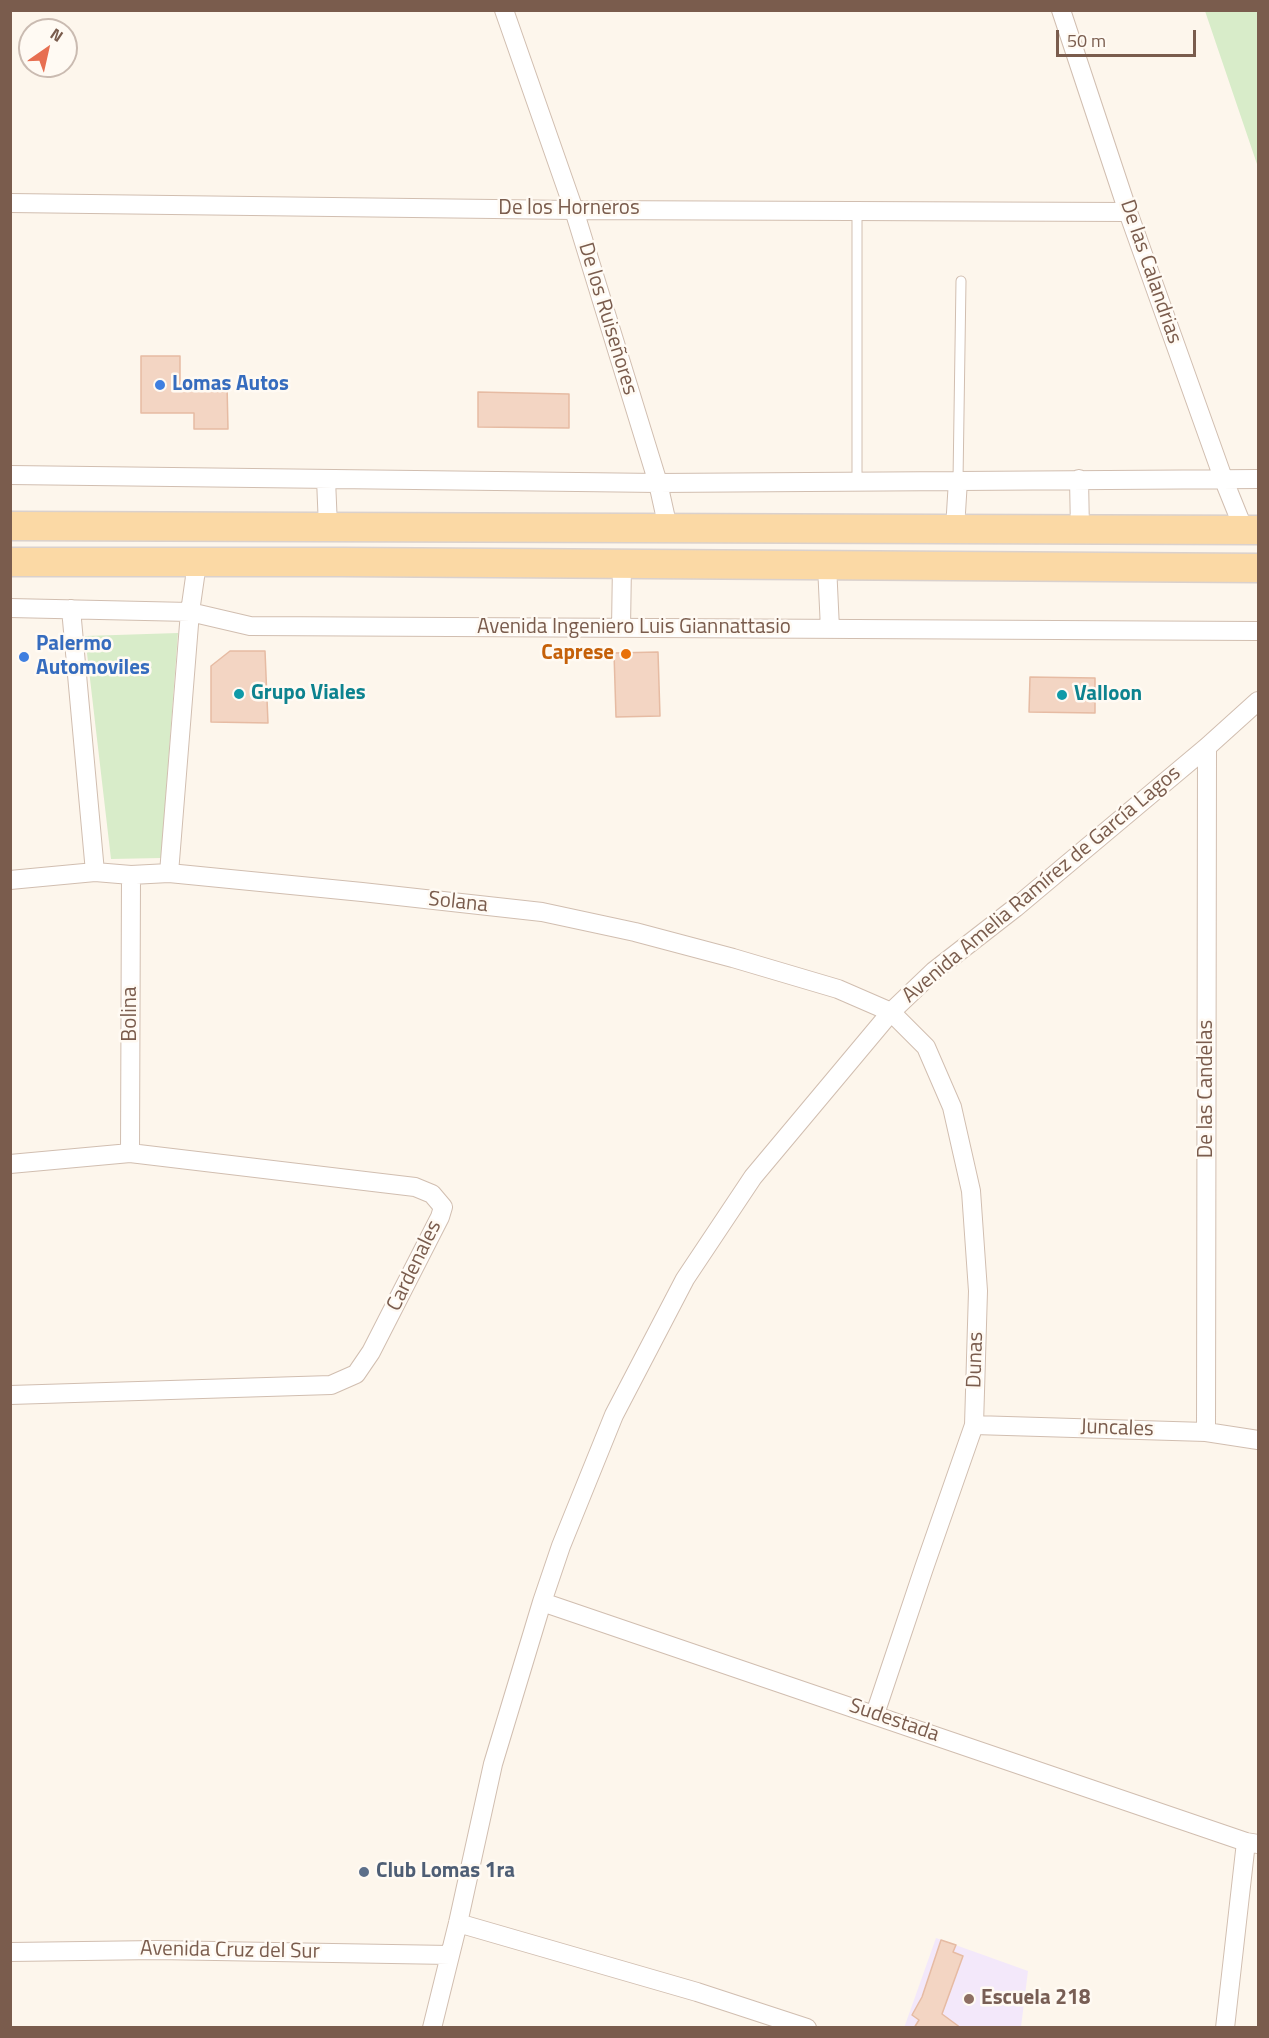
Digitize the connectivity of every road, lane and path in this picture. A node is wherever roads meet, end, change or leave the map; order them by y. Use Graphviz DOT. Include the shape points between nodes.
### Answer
graph roads {
  1 [pos="504,10"];
  2 [pos="1061,10"];
  3 [pos="10,203"];
  4 [pos="574,210"];
  5 [pos="857,211"];
  6 [pos="1128,212"];
  7 [pos="961,280"];
  8 [pos="10,476"];
  9 [pos="1223,478"];
  10 [pos="326,479"];
  11 [pos="1079,479"];
  12 [pos="1258,479"];
  13 [pos="957,480"];
  14 [pos="857,481"];
  15 [pos="657,483"];
  16 [pos="10,525"];
  17 [pos="328,526"];
  18 [pos="668,528"];
  19 [pos="955,530"];
  20 [pos="1080,530"];
  21 [pos="1251,530"];
  22 [pos="10,562"];
  23 [pos="197,563"];
  24 [pos="622,564"];
  25 [pos="827,565"];
  26 [pos="1258,568"];
  27 [pos="10,608"];
  28 [pos="71,609"];
  29 [pos="190,612"];
  30 [pos="621,628"];
  31 [pos="830,629"];
  32 [pos="1258,631"];
  33 [pos="1258,701"];
  34 [pos="1208,747"];
  35 [pos="95,872"];
  36 [pos="169,873"];
  37 [pos="131,875"];
  38 [pos="10,880"];
  39 [pos="891,1012"];
  40 [pos="130,1153"];
  41 [pos="10,1164"];
  42 [pos="10,1395"];
  43 [pos="974,1425"];
  44 [pos="1206,1432"];
  45 [pos="1258,1440"];
  46 [pos="542,1602"];
  47 [pos="875,1714"];
  48 [pos="1252,1843"];
  49 [pos="458,1923"];
  50 [pos="10,1952"];
  51 [pos="450,1955"];
  52 [pos="432,2028"];
  53 [pos="807,2028"];
  54 [pos="1225,2028"];
  1 -- 4 [label="street, De los Ruiseñores"];
  2 -- 6 [label="street, De las Calandrias"];
  3 -- 4 [label="street, De los Horneros"];
  4 -- 5 [label="street, De los Horneros"];
  4 -- 15 [label="street, De los Ruiseñores"];
  5 -- 6 [label="street, De los Horneros"];
  5 -- 14 [label="lane"];
  6 -- 9 [label="street, De las Calandrias"];
  7 -- 13 [label="lane"];
  8 -- 10 [label="street"];
  9 -- 11 [label="street"];
  9 -- 12 [label="street"];
  9 -- 21 [label="street, De las Calandrias"];
  10 -- 15 [label="street"];
  10 -- 17 [label="street"];
  11 -- 13 [label="street"];
  11 -- 20 [label="street"];
  13 -- 14 [label="street"];
  13 -- 19 [label="street"];
  14 -- 15 [label="street"];
  15 -- 18 [label="street, De los Ruiseñores"];
  16 -- 17 [label="main road"];
  17 -- 18 [label="main road"];
  18 -- 19 [label="main road"];
  19 -- 20 [label="main road"];
  20 -- 21 [label="main road"];
  22 -- 23 [label="main road"];
  23 -- 24 [label="main road"];
  23 -- 29 [label="street"];
  24 -- 25 [label="main road"];
  24 -- 30 [label="street"];
  25 -- 26 [label="main road"];
  25 -- 31 [label="street"];
  27 -- 28 [label="street, Avenida Ingeniero Luis Giannattasio"];
  28 -- 29 [label="street, Avenida Ingeniero Luis Giannattasio"];
  28 -- 35 [label="street"];
  29 -- 30 [label="street, Avenida Ingeniero Luis Giannattasio" via="250,626"];
  29 -- 36 [label="street"];
  30 -- 31 [label="street, Avenida Ingeniero Luis Giannattasio"];
  31 -- 32 [label="street, Avenida Ingeniero Luis Giannattasio"];
  33 -- 34 [label="street, Avenida Amelia Ramírez de García Lagos"];
  34 -- 39 [label="street, Avenida Amelia Ramírez de García Lagos" via="934,971"];
  34 -- 44 [label="street, De las Candelas"];
  35 -- 37 [label="street, Solana"];
  35 -- 38 [label="street, Solana"];
  36 -- 37 [label="street, Solana"];
  36 -- 39 [label="street, Solana" via="542,912 733,958 838,989"];
  37 -- 40 [label="street, Bolina"];
  39 -- 43 [label="street, Dunas" via="926,1047 952,1107 971,1191 978,1292"];
  39 -- 46 [label="street, Avenida Amelia Ramírez de García Lagos" via="753,1177 685,1279 614,1415"];
  40 -- 41 [label="street, Cardenales"];
  40 -- 42 [label="street, Cardenales" via="415,1187 432,1194 443,1207 371,1352 356,1374 331,1386"];
  43 -- 44 [label="street, Juncales"];
  43 -- 47 [label="street, Dunas"];
  44 -- 45 [label="street, Juncales"];
  46 -- 47 [label="street, Sudestada"];
  46 -- 49 [label="street, Avenida Amelia Ramírez de García Lagos" via="493,1764"];
  47 -- 48 [label="street, Sudestada"];
  48 -- 54 [label="street, Sudestada"];
  49 -- 51 [label="street, Avenida Amelia Ramírez de García Lagos"];
  49 -- 53 [label="street"];
  50 -- 51 [label="street, Avenida Cruz del Sur"];
  51 -- 52 [label="street, Avenida Amelia Ramírez de García Lagos"];
}
